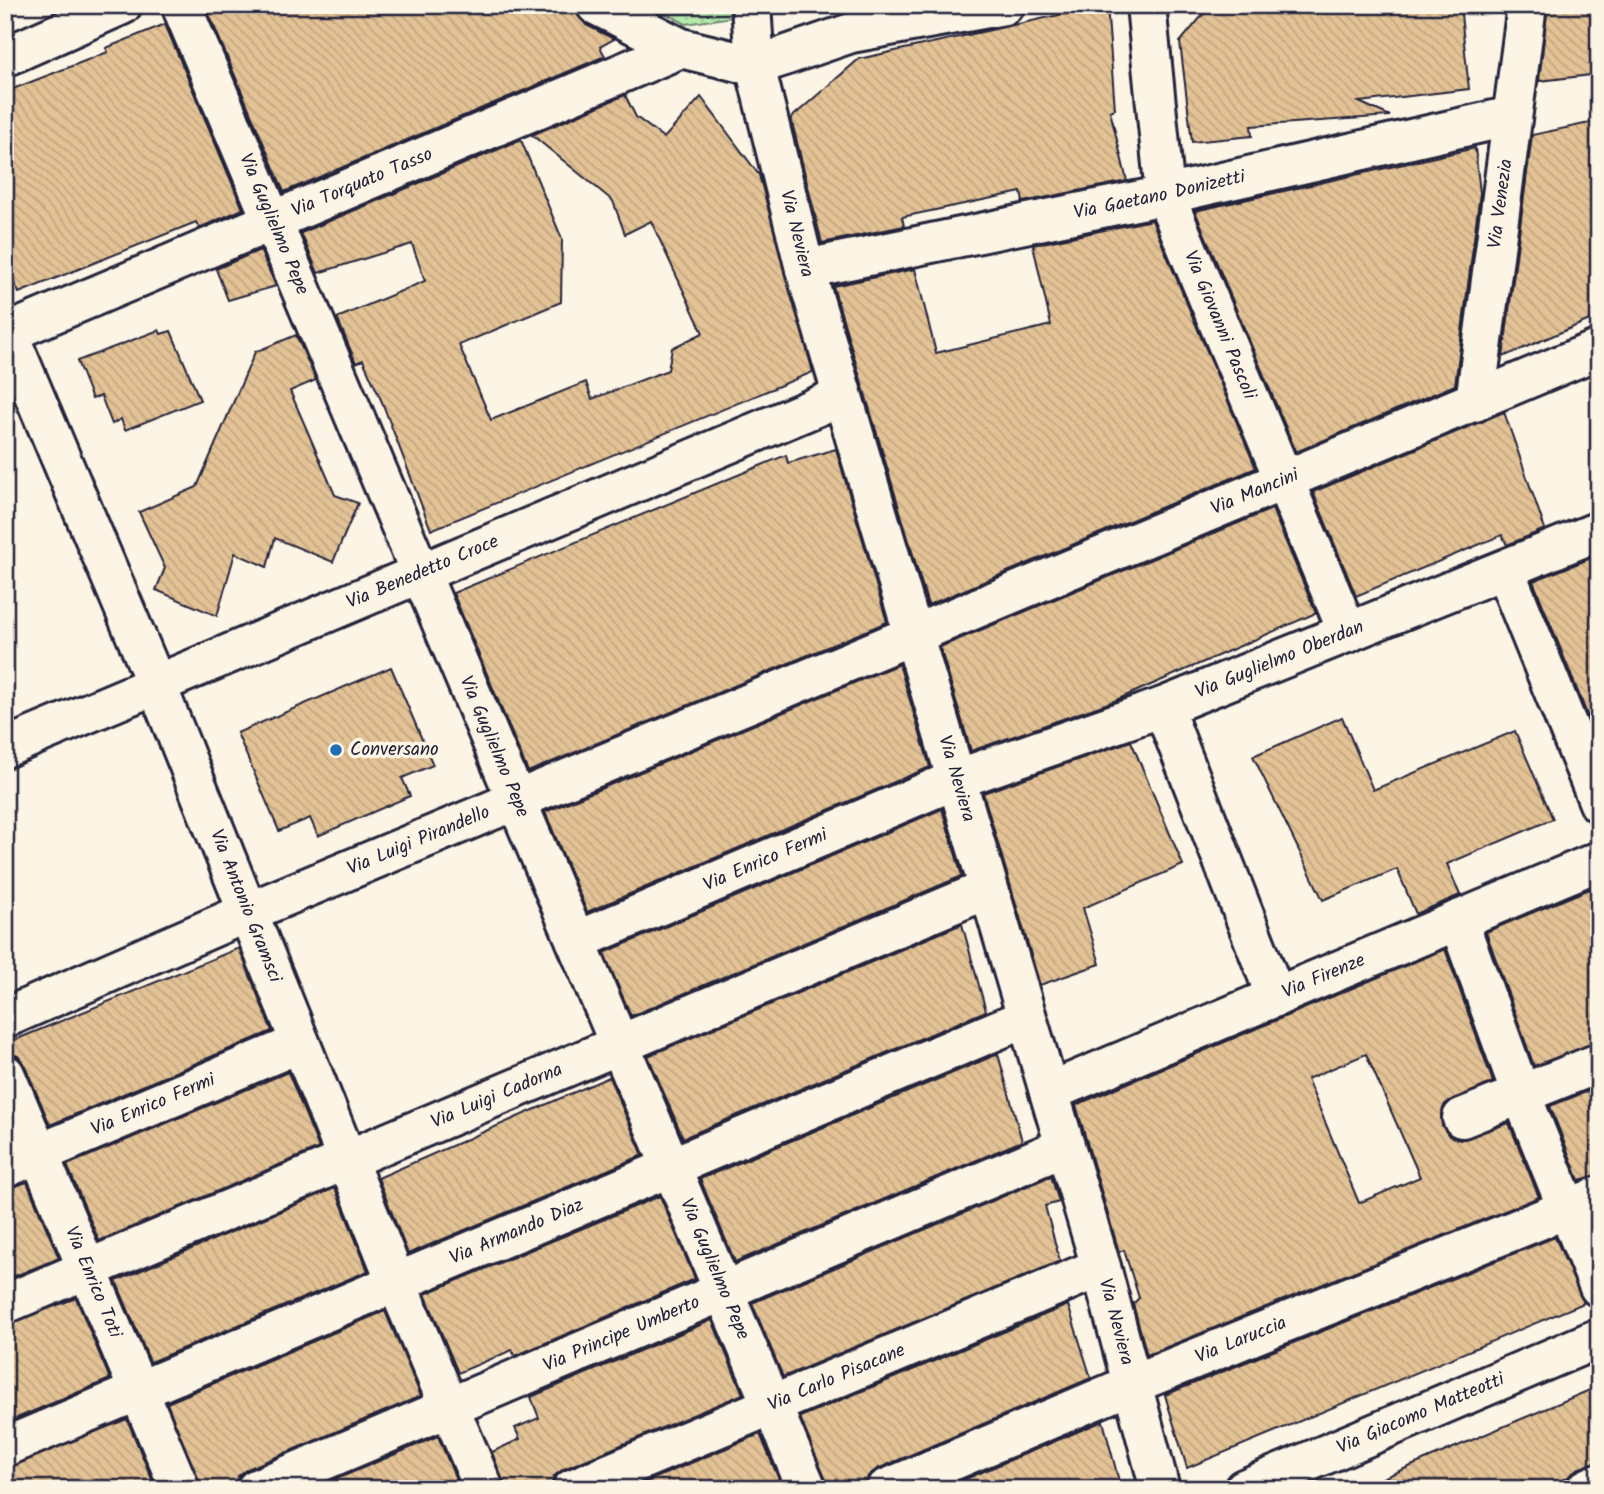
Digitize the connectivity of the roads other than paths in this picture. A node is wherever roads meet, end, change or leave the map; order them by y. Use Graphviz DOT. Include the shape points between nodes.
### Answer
graph roads {
  1 [pos="122,5"];
  2 [pos="181,5"];
  3 [pos="596,5"];
  4 [pos="751,5"];
  5 [pos="1004,5"];
  6 [pos="1146,5"];
  7 [pos="1527,5"];
  8 [pos="681,48"];
  9 [pos="5,57"];
  10 [pos="755,66"];
  11 [pos="1512,116"];
  12 [pos="1165,195"];
  13 [pos="272,221"];
  14 [pos="805,269"];
  15 [pos="6,331"];
  16 [pos="1599,349"];
  17 [pos="842,396"];
  18 [pos="1475,402"];
  19 [pos="1282,479"];
  20 [pos="1599,531"];
  21 [pos="1505,571"];
  22 [pos="421,575"];
  23 [pos="1348,633"];
  24 [pos="912,634"];
  25 [pos="157,686"];
  26 [pos="1163,707"];
  27 [pos="5,748"];
  28 [pos="957,779"];
  29 [pos="517,801"];
  30 [pos="1599,803"];
  31 [pos="1599,861"];
  32 [pos="988,889"];
  33 [pos="248,912"];
  34 [pos="1458,920"];
  35 [pos="576,941"];
  36 [pos="1276,997"];
  37 [pos="5,1018"];
  38 [pos="1026,1018"];
  39 [pos="300,1043"];
  40 [pos="619,1045"];
  41 [pos="1599,1063"];
  42 [pos="5,1074"];
  43 [pos="1049,1092"];
  44 [pos="1521,1094"];
  45 [pos="1462,1118"];
  46 [pos="1064,1147"];
  47 [pos="347,1159"];
  48 [pos="22,1161"];
  49 [pos="672,1168"];
  50 [pos="1584,1202"];
  51 [pos="1101,1267"];
  52 [pos="88,1270"];
  53 [pos="397,1284"];
  54 [pos="1599,1287"];
  55 [pos="723,1291"];
  56 [pos="5,1304"];
  57 [pos="1599,1338"];
  58 [pos="1135,1383"];
  59 [pos="140,1393"];
  60 [pos="450,1406"];
  61 [pos="772,1407"];
  62 [pos="5,1447"];
  63 [pos="1599,1483"];
  64 [pos="180,1489"];
  65 [pos="256,1489"];
  66 [pos="484,1489"];
  67 [pos="572,1489"];
  68 [pos="807,1489"];
  69 [pos="886,1489"];
  70 [pos="1160,1489"];
  71 [pos="1244,1489"];
  72 [pos="1586,1489"];
  1 -- 9 [label="street"];
  2 -- 13 [label="street, Via Guglielmo Pepe"];
  3 -- 8 [label="street"];
  4 -- 10 [label="street, Via Neviera"];
  5 -- 10 [label="street" via="851,33"];
  6 -- 12 [label="street, Via Giovanni Pascoli"];
  7 -- 11 [label="street, Via Venezia"];
  8 -- 10 [label="street"];
  8 -- 13 [label="street, Via Torquato Tasso"];
  10 -- 14 [label="street, Via Neviera"];
  11 -- 12 [label="street, Via Gaetano Donizetti"];
  11 -- 18 [label="street, Via Venezia"];
  12 -- 14 [label="street, Via Gaetano Donizetti"];
  12 -- 19 [label="street, Via Giovanni Pascoli"];
  13 -- 15 [label="street, Via Torquato Tasso"];
  13 -- 22 [label="street, Via Guglielmo Pepe"];
  14 -- 17 [label="street, Via Neviera"];
  15 -- 25 [label="street, Via Antonio Gramsci"];
  16 -- 18 [label="street, Via Mancini"];
  17 -- 22 [label="street, Via Benedetto Croce"];
  17 -- 24 [label="street, Via Neviera"];
  18 -- 19 [label="street, Via Mancini"];
  19 -- 23 [label="street, Via Giovanni Pascoli"];
  19 -- 24 [label="street, Via Mancini"];
  20 -- 21 [label="street, Via Guglielmo Oberdan"];
  21 -- 23 [label="street, Via Guglielmo Oberdan"];
  21 -- 30 [label="street"];
  22 -- 25 [label="street, Via Benedetto Croce"];
  22 -- 29 [label="street, Via Guglielmo Pepe"];
  23 -- 26 [label="street, Via Guglielmo Oberdan"];
  24 -- 28 [label="street, Via Neviera"];
  24 -- 29 [label="street, Via Luigi Pirandello"];
  25 -- 27 [label="street, Via Benedetto Croce"];
  25 -- 33 [label="street, Via Antonio Gramsci"];
  26 -- 28 [label="street, Via Guglielmo Oberdan"];
  26 -- 36 [label="street"];
  28 -- 32 [label="street, Via Neviera"];
  28 -- 35 [label="street, Via Enrico Fermi"];
  29 -- 33 [label="street, Via Luigi Pirandello"];
  29 -- 35 [label="street, Via Guglielmo Pepe"];
  31 -- 34 [label="street, Via Firenze"];
  32 -- 38 [label="street, Via Neviera"];
  32 -- 40 [label="street, Via Luigi Cadorna"];
  33 -- 37 [label="street, Via Luigi Pirandello"];
  33 -- 39 [label="street, Via Antonio Gramsci"];
  34 -- 36 [label="street, Via Firenze"];
  34 -- 44 [label="street"];
  35 -- 40 [label="street, Via Guglielmo Pepe"];
  36 -- 43 [label="street, Via Firenze"];
  38 -- 43 [label="street, Via Neviera"];
  38 -- 49 [label="street, Via Armando Diaz"];
  39 -- 47 [label="street, Via Antonio Gramsci"];
  39 -- 48 [label="street, Via Enrico Fermi"];
  40 -- 47 [label="street, Via Luigi Cadorna"];
  40 -- 49 [label="street, Via Guglielmo Pepe"];
  41 -- 44 [label="street"];
  42 -- 48 [label="street, Via Enrico Toti"];
  43 -- 46 [label="street, Via Neviera"];
  44 -- 45 [label="street"];
  44 -- 50 [label="street"];
  46 -- 51 [label="street, Via Neviera"];
  46 -- 55 [label="street, Via Principe Umberto"];
  47 -- 52 [label="street, Via Luigi Cadorna"];
  47 -- 53 [label="street, Via Antonio Gramsci"];
  48 -- 52 [label="street, Via Enrico Toti"];
  49 -- 53 [label="street, Via Armando Diaz"];
  49 -- 55 [label="street, Via Guglielmo Pepe"];
  50 -- 54 [label="street"];
  50 -- 58 [label="street, Via Laruccia"];
  51 -- 58 [label="street, Via Neviera"];
  51 -- 61 [label="street, Via Carlo Pisacane"];
  52 -- 56 [label="street, Via Luigi Cadorna"];
  52 -- 59 [label="street, Via Enrico Toti"];
  53 -- 59 [label="street, Via Armando Diaz"];
  53 -- 60 [label="street, Via Antonio Gramsci"];
  55 -- 60 [label="street, Via Principe Umberto"];
  55 -- 61 [label="street, Via Guglielmo Pepe"];
  57 -- 71 [label="street, Via Giacomo Matteotti"];
  58 -- 69 [label="street, Via Laruccia"];
  58 -- 70 [label="street, Via Neviera"];
  59 -- 62 [label="street, Via Armando Diaz"];
  59 -- 64 [label="street, Via Enrico Toti"];
  60 -- 65 [label="street, Via Principe Umberto"];
  60 -- 66 [label="street, Via Antonio Gramsci"];
  61 -- 67 [label="street, Via Carlo Pisacane"];
  61 -- 68 [label="street, Via Guglielmo Pepe"];
  63 -- 72 [label="street"];
}
